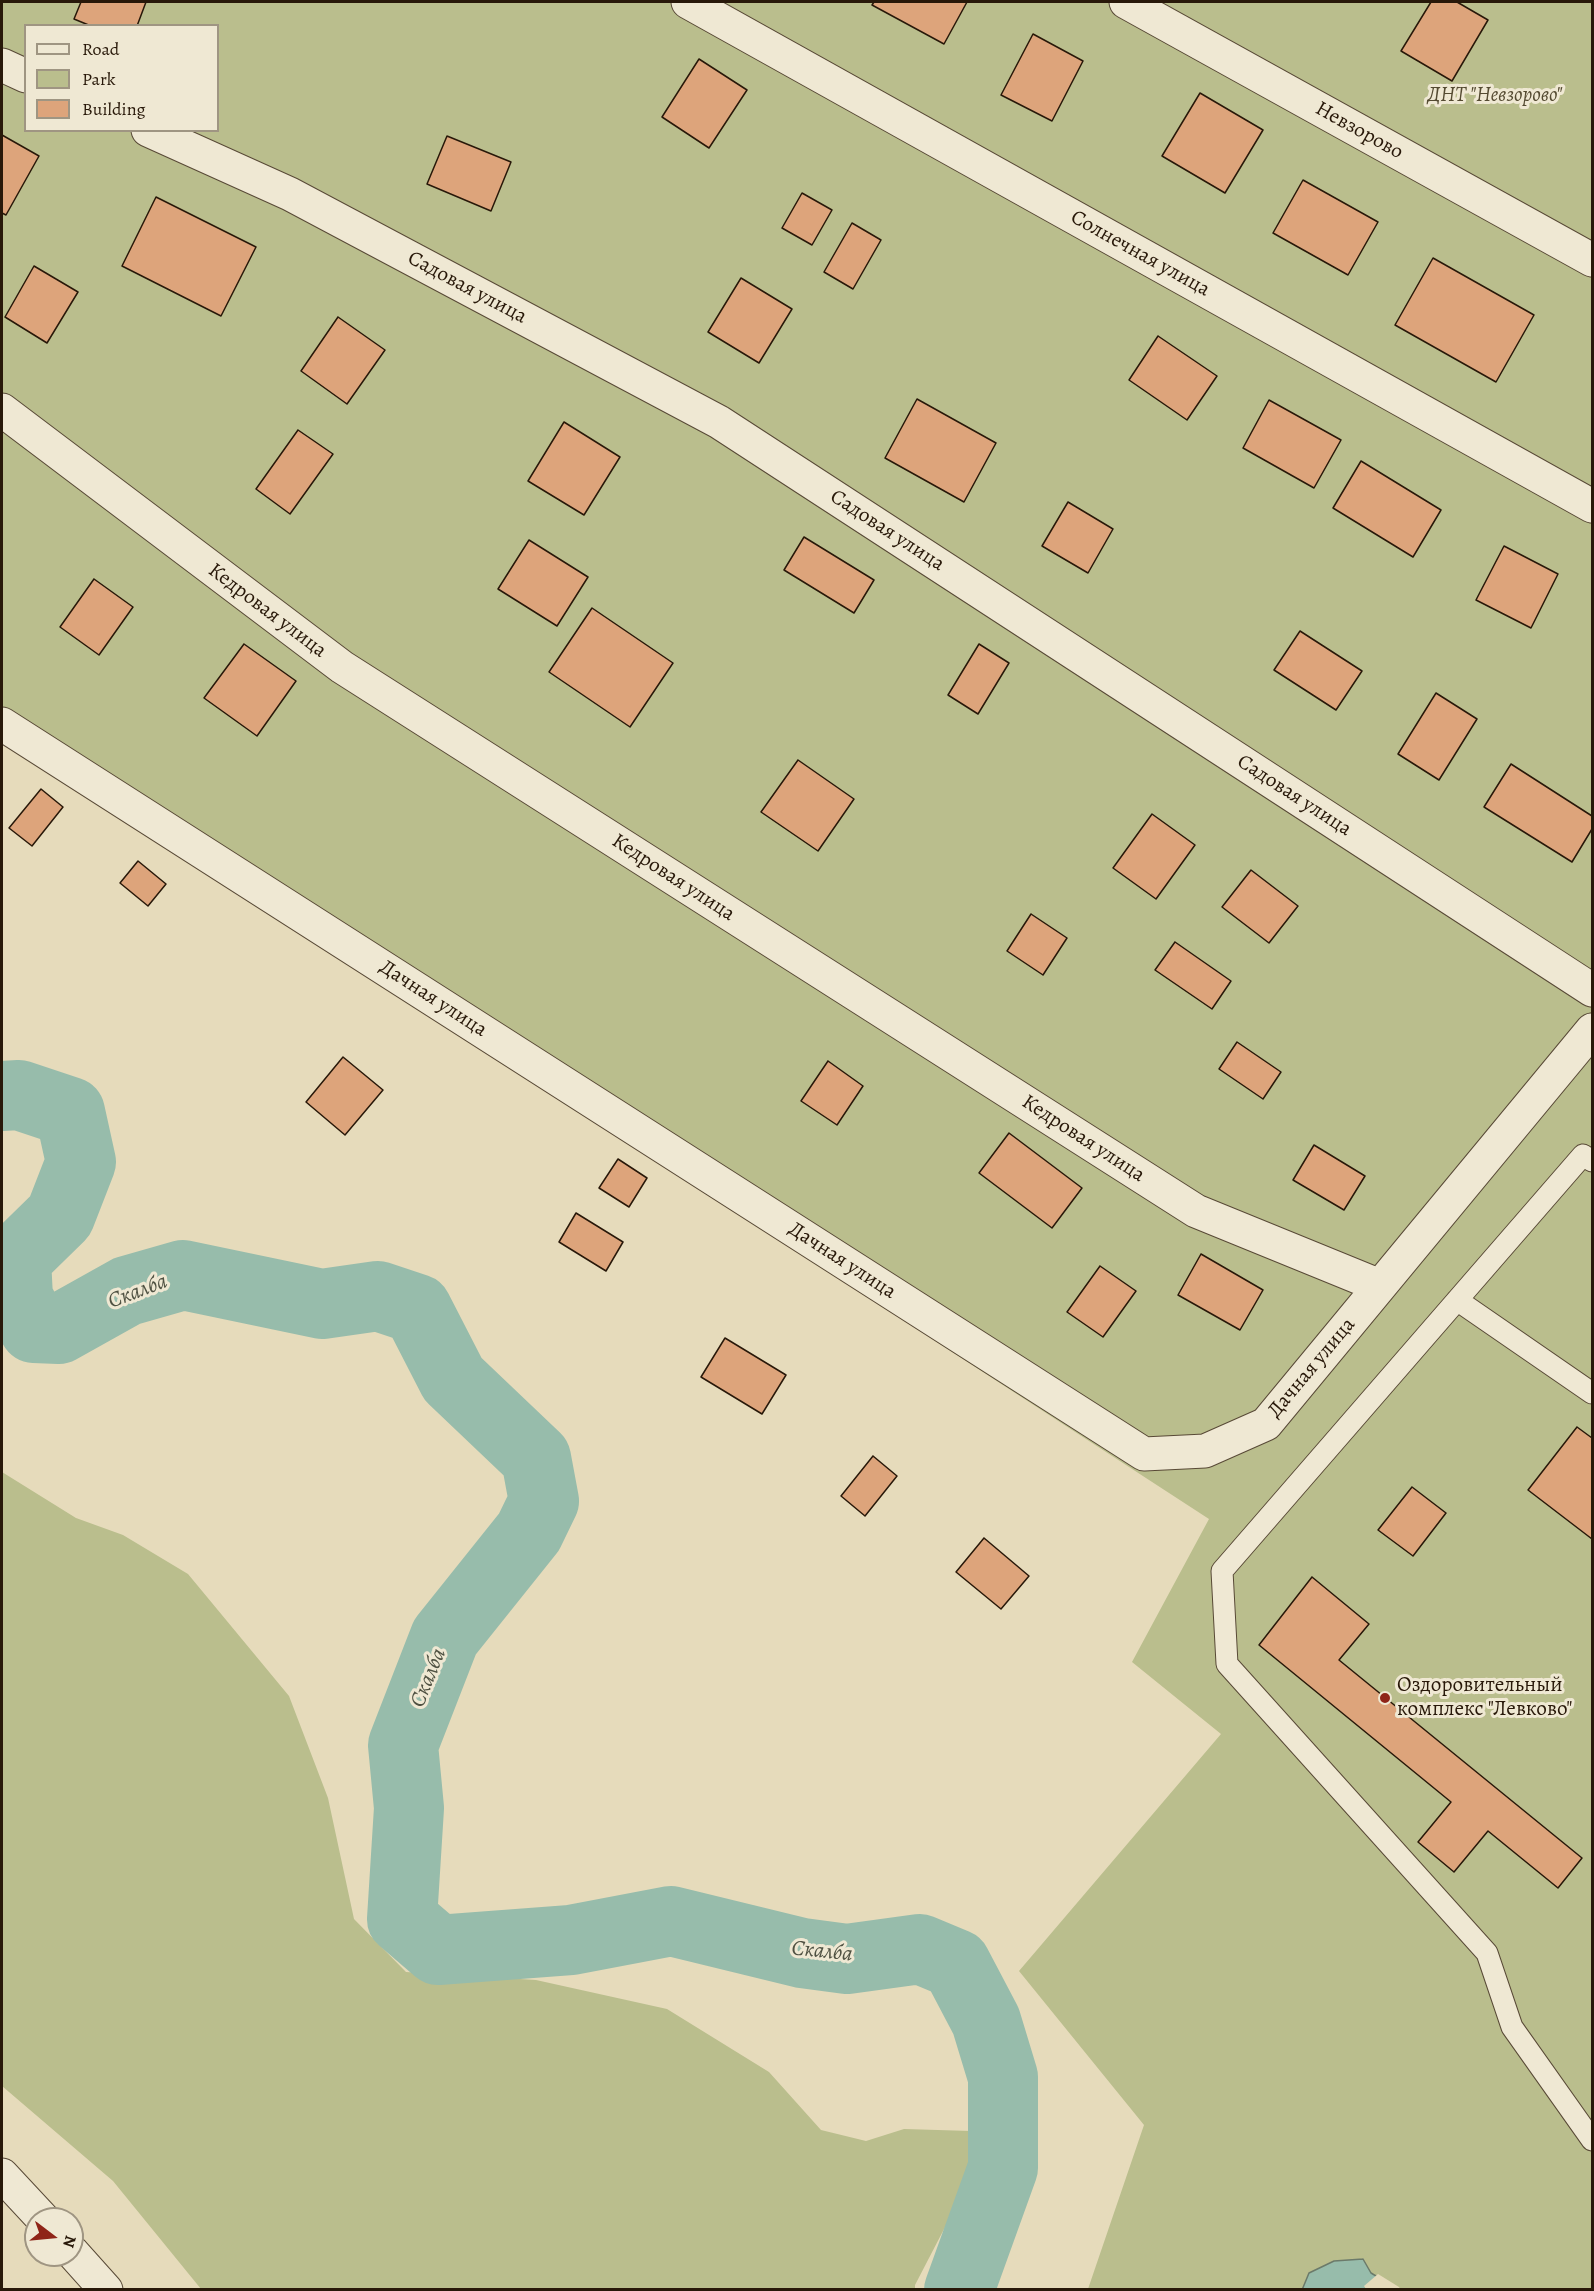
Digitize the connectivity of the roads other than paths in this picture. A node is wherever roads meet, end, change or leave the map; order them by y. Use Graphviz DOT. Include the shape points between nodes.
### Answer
graph roads {
  1 [pos="688,2"];
  2 [pos="1126,2"];
  3 [pos="2,65"];
  4 [pos="24,75"];
  5 [pos="152,132"];
  6 [pos="1593,260"];
  7 [pos="2,410"];
  8 [pos="1593,506"];
  9 [pos="2,723"];
  10 [pos="1593,990"];
  11 [pos="1593,1030"];
  12 [pos="1593,1161"];
  13 [pos="1380,1286"];
  14 [pos="1457,1300"];
  15 [pos="1593,1393"];
  16 [pos="1593,2140"];
  17 [pos="2,2175"];
  18 [pos="31,2207"];
  19 [pos="84,2265"];
  20 [pos="106,2289"];
  1 -- 8 [label="street, Солнечная улица"];
  2 -- 6 [label="street, Невзорово"];
  3 -- 4 [label="street"];
  5 -- 10 [label="street, Садовая улица" via="291,194 719,422"];
  7 -- 13 [label="street, Кедровая улица" via="342,667 1196,1211"];
  9 -- 13 [label="street, Дачная улица" via="1144,1454 1205,1451 1266,1424"];
  11 -- 13 [label="street, Дачная улица"];
  12 -- 14 [label="lane" via="1583,1155"];
  14 -- 15 [label="lane"];
  14 -- 16 [label="lane" via="1222,1570 1227,1664 1487,1953 1512,2027"];
  17 -- 18 [label="street"];
  19 -- 20 [label="street"];
}
